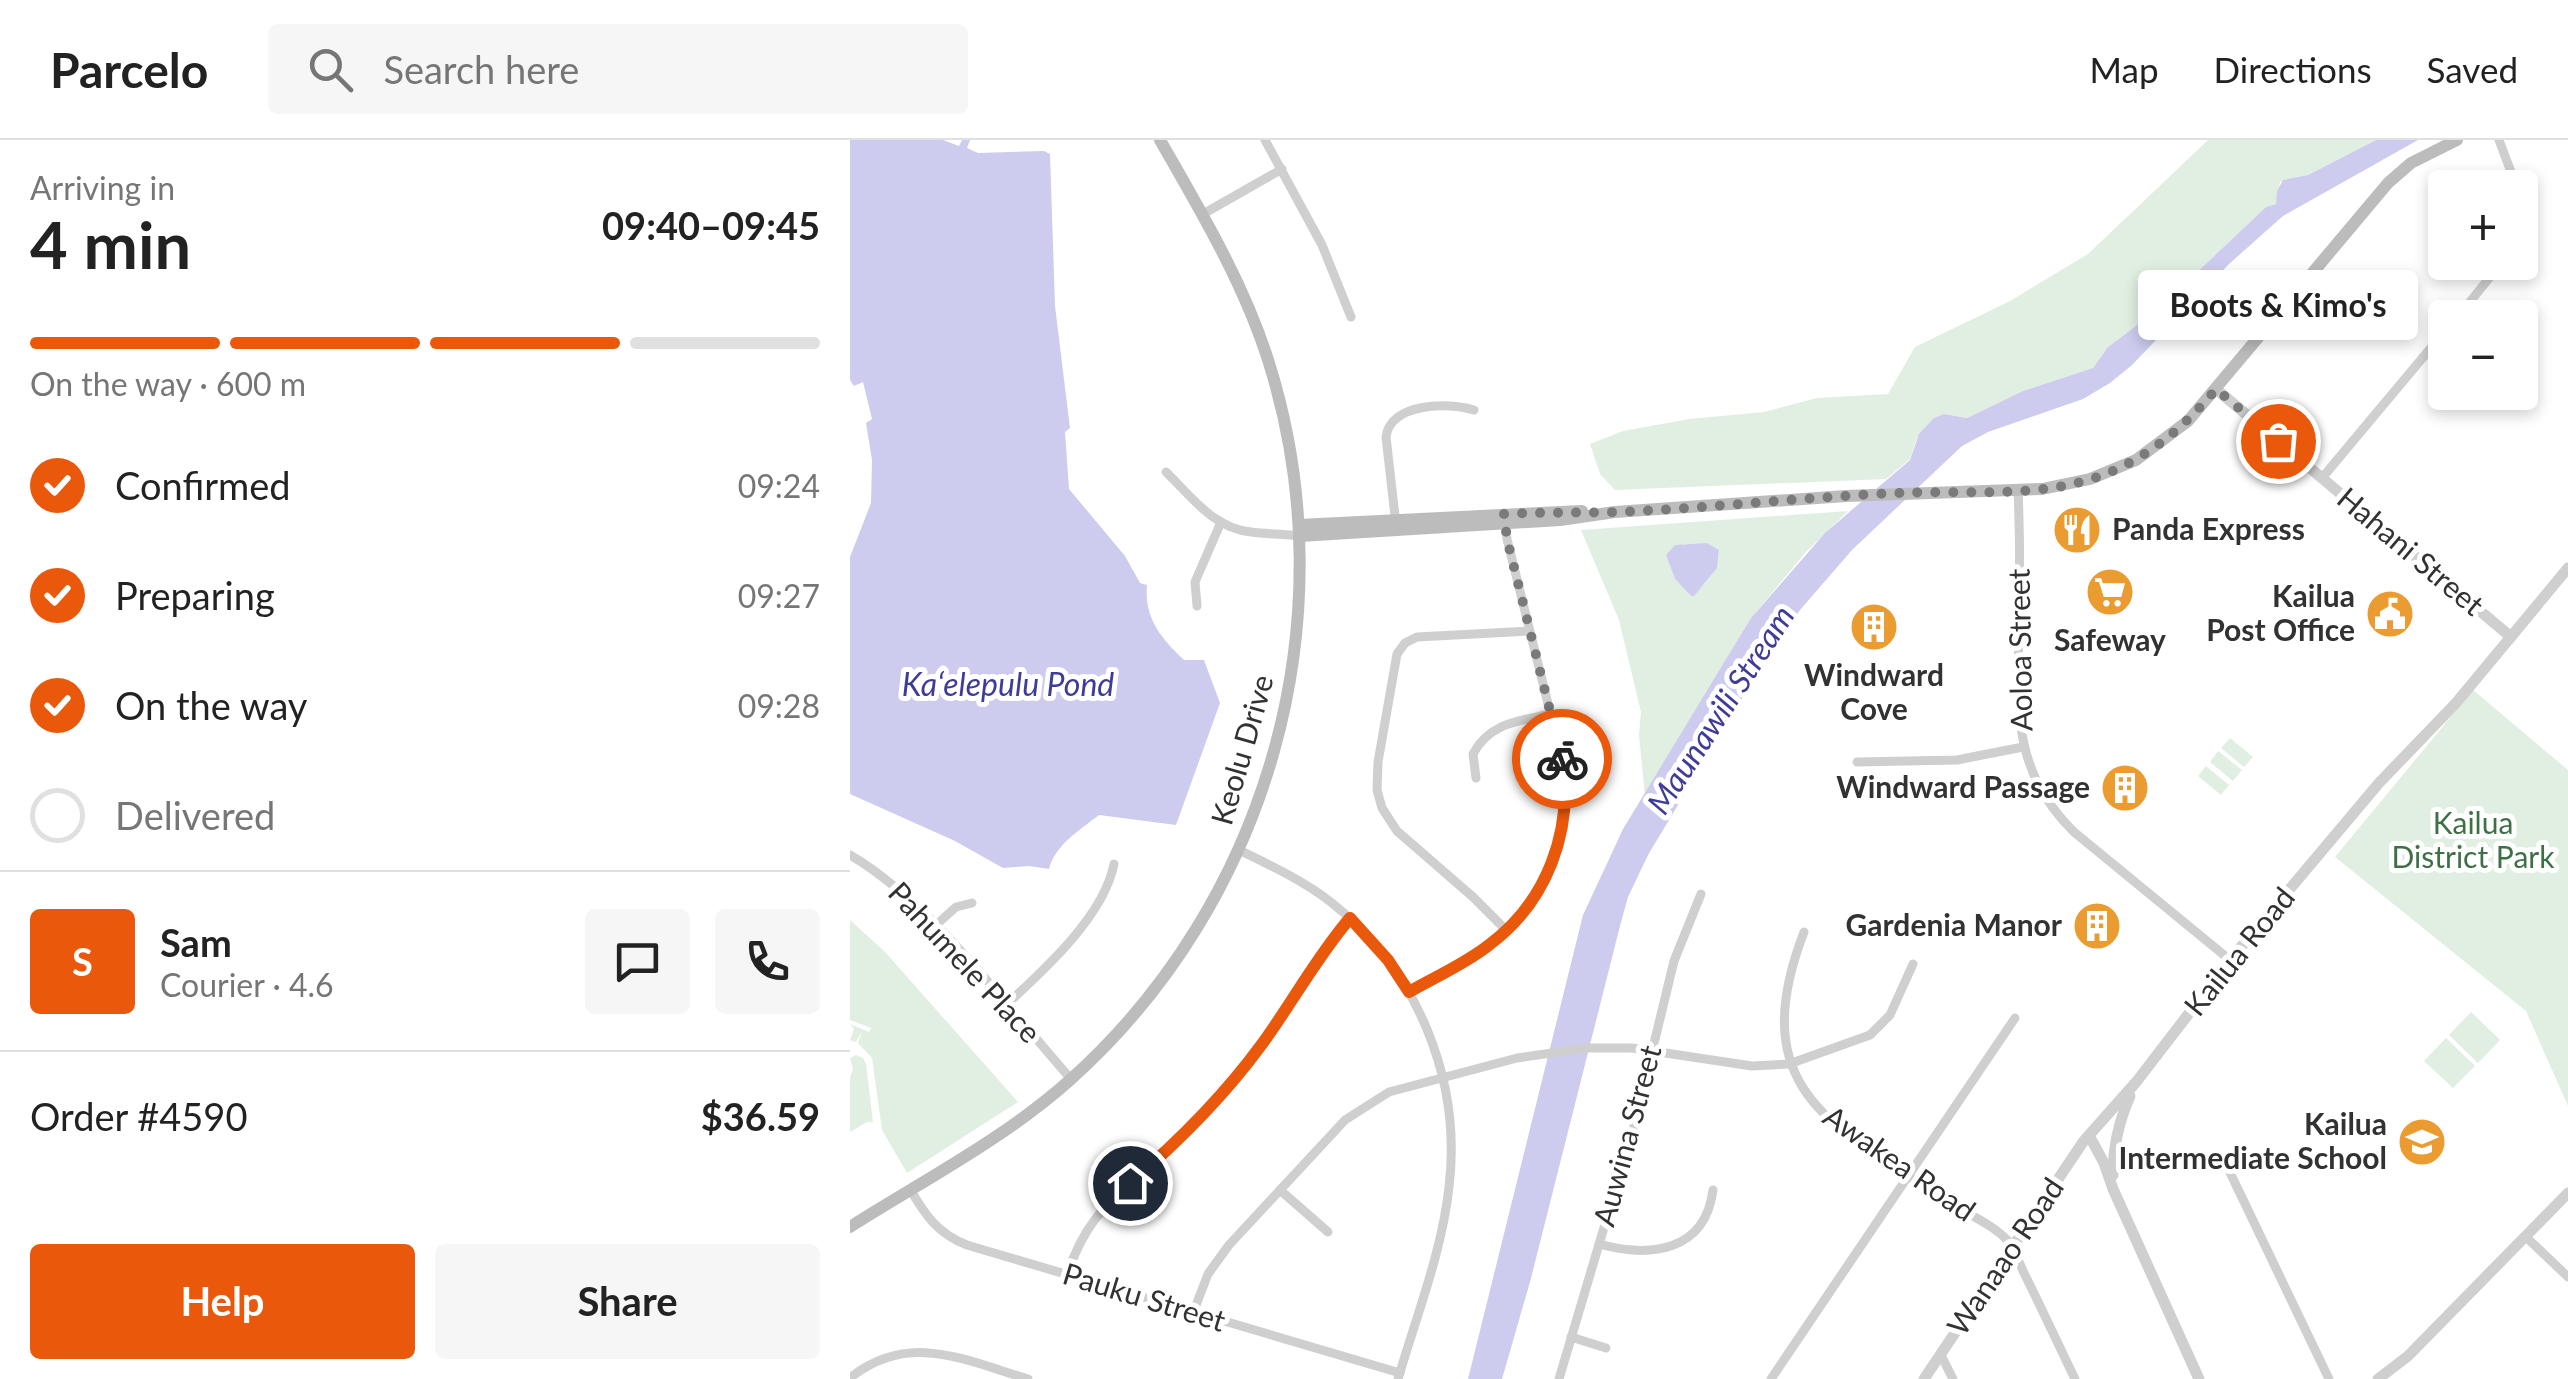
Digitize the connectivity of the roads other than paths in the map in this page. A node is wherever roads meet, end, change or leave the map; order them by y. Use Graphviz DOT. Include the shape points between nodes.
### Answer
graph roads {
  1 [pos="1160,140"];
  2 [pos="1265,140"];
  3 [pos="2457,140"];
  4 [pos="2499,140"];
  5 [pos="1282,168"];
  6 [pos="2510,170"];
  7 [pos="1203,214"];
  8 [pos="2487,280"];
  9 [pos="2471,300"];
  10 [pos="1351,316"];
  11 [pos="2428,351"];
  12 [pos="2216,389"];
  13 [pos="1474,410"];
  14 [pos="1166,472"];
  15 [pos="2322,478"];
  16 [pos="2018,490"];
  17 [pos="1505,519"];
  18 [pos="1221,522"];
  19 [pos="1397,525"];
  20 [pos="1299,531"];
  21 [pos="2568,568"];
  22 [pos="1197,606"];
  23 [pos="1530,631"];
  24 [pos="2511,637"];
  25 [pos="1550,714"];
  26 [pos="2023,747"];
  27 [pos="1857,762"];
  28 [pos="1476,778"];
  29 [pos="1240,850"];
  30 [pos="850,855"];
  31 [pos="1114,864"];
  32 [pos="1701,894"];
  33 [pos="972,903"];
  34 [pos="1350,918"];
  35 [pos="936,925"];
  36 [pos="1507,931"];
  37 [pos="1804,932"];
  38 [pos="2230,960"];
  39 [pos="1913,964"];
  40 [pos="1409,992"];
  41 [pos="1006,1005"];
  42 [pos="2015,1018"];
  43 [pos="1653,1050"];
  44 [pos="1789,1064"];
  45 [pos="1442,1076"];
  46 [pos="1070,1079"];
  47 [pos="2137,1081"];
  48 [pos="2090,1138"];
  49 [pos="2224,1160"];
  50 [pos="1908,1176"];
  51 [pos="910,1190"];
  52 [pos="1280,1190"];
  53 [pos="1713,1190"];
  54 [pos="2113,1190"];
  55 [pos="2568,1192"];
  56 [pos="850,1227"];
  57 [pos="1328,1232"];
  58 [pos="2525,1236"];
  59 [pos="1599,1244"];
  60 [pos="2011,1247"];
  61 [pos="1067,1275"];
  62 [pos="2568,1277"];
  63 [pos="1193,1313"];
  64 [pos="1571,1337"];
  65 [pos="1606,1348"];
  66 [pos="1941,1354"];
  67 [pos="1399,1376"];
  68 [pos="850,1378"];
  69 [pos="1028,1379"];
  70 [pos="1559,1379"];
  71 [pos="1771,1379"];
  72 [pos="1924,1379"];
  73 [pos="1953,1379"];
  74 [pos="2074,1379"];
  75 [pos="2199,1379"];
  76 [pos="2330,1379"];
  77 [pos="2378,1379"];
  1 -- 7 [label="main road, Keolu Drive"];
  2 -- 5 [label="street"];
  3 -- 12 [label="main road" via="2399,172"];
  4 -- 6 [label="street"];
  5 -- 7 [label="street"];
  5 -- 10 [label="street"];
  7 -- 20 [label="main road, Keolu Drive" via="1269,362 1290,445"];
  8 -- 9 [label="street"];
  11 -- 15 [label="street"];
  12 -- 15 [label="street, Hahani Street"];
  12 -- 16 [label="main road" via="2176,432 2136,460 2074,484"];
  13 -- 19 [label="street" via="1457,406 1392,420 1386,437"];
  14 -- 18 [label="street"];
  15 -- 24 [label="street, Hahani Street"];
  16 -- 17 [label="main road" via="1560,510"];
  16 -- 26 [label="street, Aoloa Street"];
  17 -- 19 [label="main road"];
  17 -- 23 [label="street"];
  18 -- 20 [label="street" via="1248,532"];
  18 -- 22 [label="street" via="1196,582"];
  19 -- 20 [label="main road"];
  20 -- 29 [label="main road, Keolu Drive" via="1298,617 1286,704"];
  21 -- 24 [label="street, Kailua Road"];
  23 -- 25 [label="street"];
  23 -- 36 [label="street" via="1404,642 1377,772 1382,808 1397,831"];
  24 -- 38 [label="street, Kailua Road"];
  25 -- 28 [label="street" via="1504,724 1485,736 1473,754"];
  25 -- 36 [label="street" via="1564,778 1560,837 1539,891"];
  26 -- 27 [label="street" via="1957,760"];
  26 -- 38 [label="street, Aoloa Street" via="2040,789 2064,822"];
  29 -- 34 [label="street" via="1299,880"];
  29 -- 46 [label="main road, Keolu Drive" via="1173,965"];
  30 -- 35 [label="street, Pahumele Place"];
  31 -- 41 [label="street" via="1110,883 1081,924"];
  32 -- 43 [label="street, Auwina Street" via="1674,961"];
  33 -- 35 [label="street"];
  34 -- 40 [label="street"];
  34 -- 61 [label="street" via="1238,1074 1182,1137 1102,1208 1080,1239"];
  35 -- 41 [label="street, Pahumele Place"];
  36 -- 40 [label="street"];
  37 -- 44 [label="street, Awakea Road" via="1784,994"];
  38 -- 47 [label="street, Kailua Road"];
  39 -- 44 [label="street" via="1890,1015 1870,1035"];
  40 -- 45 [label="street"];
  41 -- 46 [label="street, Pahumele Place"];
  42 -- 50 [label="street"];
  43 -- 44 [label="street" via="1752,1066"];
  43 -- 45 [label="street" via="1547,1052"];
  43 -- 59 [label="street, Auwina Street"];
  44 -- 50 [label="street, Awakea Road" via="1826,1118"];
  45 -- 52 [label="street" via="1362,1107"];
  45 -- 67 [label="street" via="1449,1188"];
  46 -- 51 [label="main road, Keolu Drive"];
  47 -- 48 [label="street, Kailua Road"];
  47 -- 54 [label="street" via="2122,1113"];
  48 -- 54 [label="street"];
  48 -- 60 [label="street, Wanaao Road"];
  49 -- 76 [label="street"];
  50 -- 60 [label="street, Awakea Road"];
  50 -- 71 [label="street"];
  51 -- 56 [label="main road, Keolu Drive"];
  51 -- 61 [label="street, Pauku Street" via="933,1225 954,1240"];
  52 -- 57 [label="street"];
  52 -- 63 [label="street" via="1214,1262"];
  53 -- 59 [label="street" via="1706,1219 1679,1242 1645,1252"];
  54 -- 75 [label="street"];
  55 -- 58 [label="street"];
  58 -- 62 [label="street"];
  58 -- 77 [label="street"];
  59 -- 64 [label="street, Auwina Street"];
  60 -- 66 [label="street, Wanaao Road"];
  60 -- 74 [label="street, Awakea Road"];
  61 -- 63 [label="street, Pauku Street"];
  63 -- 67 [label="street, Pauku Street"];
  64 -- 65 [label="street"];
  64 -- 70 [label="street, Auwina Street"];
  66 -- 72 [label="street, Wanaao Road"];
  66 -- 73 [label="street"];
  68 -- 69 [label="street" via="876,1361 919,1351"];
}
